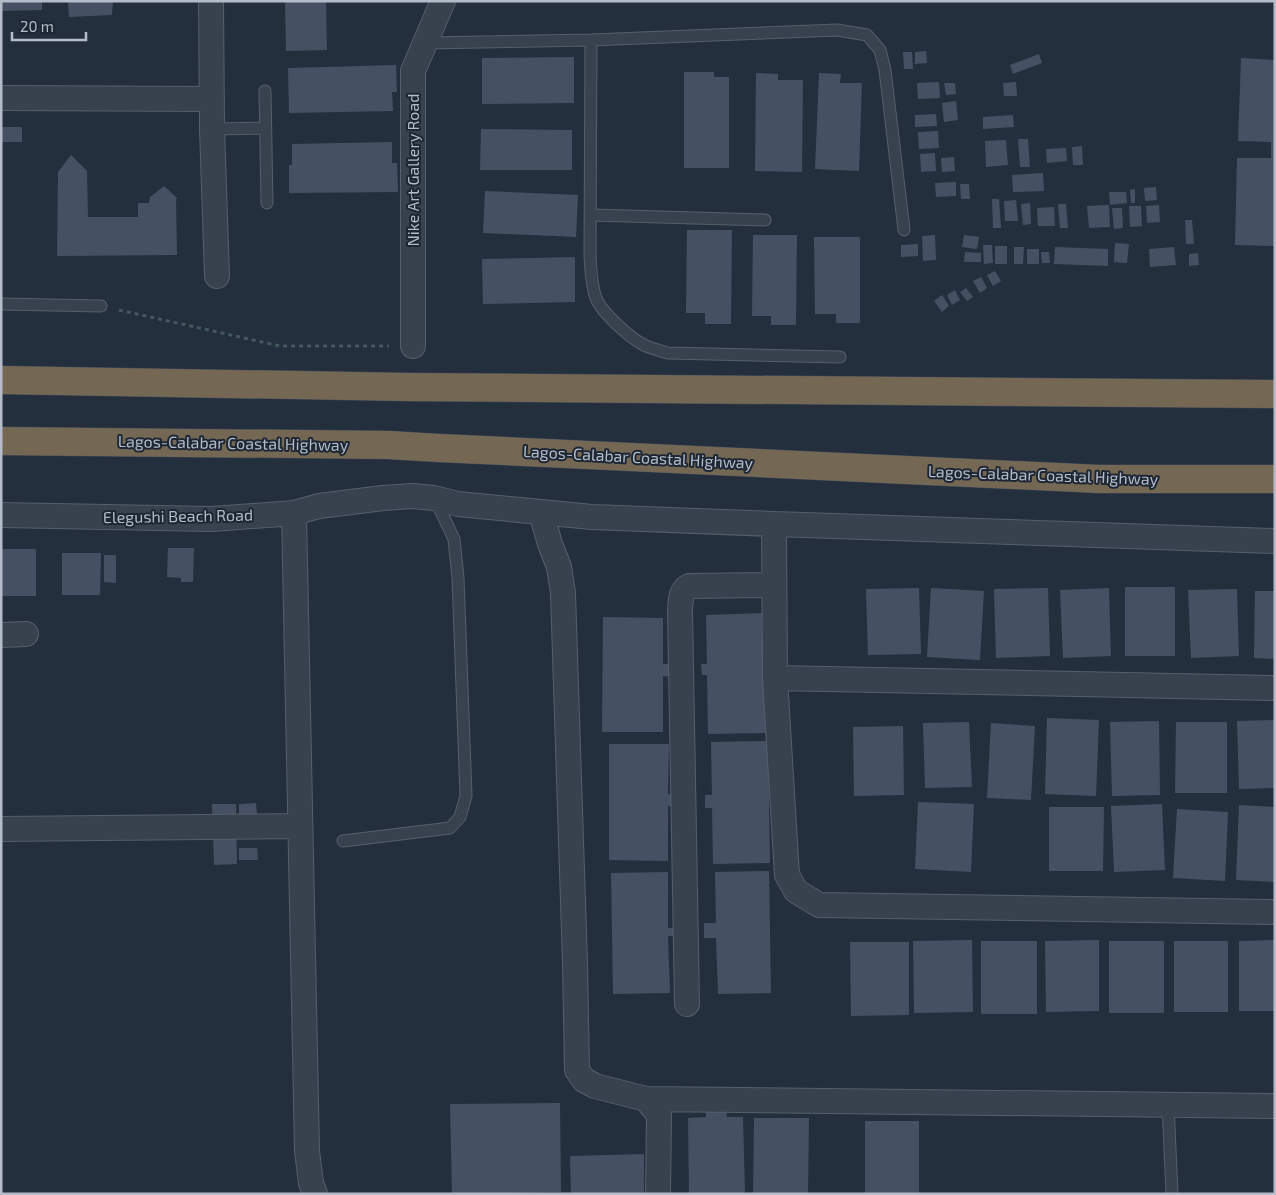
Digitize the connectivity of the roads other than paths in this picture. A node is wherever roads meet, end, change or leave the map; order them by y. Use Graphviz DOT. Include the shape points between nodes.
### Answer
graph roads {
  1 [pos="211,1"];
  2 [pos="442,1"];
  3 [pos="591,40"];
  4 [pos="426,43"];
  5 [pos="265,91"];
  6 [pos="1,98"];
  7 [pos="212,100"];
  8 [pos="266,128"];
  9 [pos="212,129"];
  10 [pos="267,203"];
  11 [pos="591,214"];
  12 [pos="765,220"];
  13 [pos="904,230"];
  14 [pos="217,276"];
  15 [pos="1,304"];
  16 [pos="101,306"];
  17 [pos="413,346"];
  18 [pos="840,357"];
  19 [pos="1,380"];
  20 [pos="1275,394"];
  21 [pos="1,441"];
  22 [pos="1275,479"];
  23 [pos="434,498"];
  24 [pos="540,512"];
  25 [pos="294,513"];
  26 [pos="1,515"];
  27 [pos="774,524"];
  28 [pos="1275,541"];
  29 [pos="774,585"];
  30 [pos="26,634"];
  31 [pos="1,635"];
  32 [pos="775,678"];
  33 [pos="1275,688"];
  34 [pos="300,826"];
  35 [pos="1,829"];
  36 [pos="343,841"];
  37 [pos="1275,912"];
  38 [pos="687,1004"];
  39 [pos="646,1099"];
  40 [pos="1168,1104"];
  41 [pos="1275,1106"];
  42 [pos="316,1190"];
  43 [pos="658,1194"];
  44 [pos="1172,1194"];
  1 -- 7 [label="street"];
  2 -- 4 [label="street, Nike Art Gallery Road"];
  3 -- 4 [label="lane"];
  3 -- 11 [label="lane"];
  3 -- 13 [label="lane" via="837,30 867,35 880,50 885,70"];
  4 -- 17 [label="street, Nike Art Gallery Road" via="412,76"];
  5 -- 8 [label="lane"];
  6 -- 7 [label="street"];
  7 -- 9 [label="street"];
  8 -- 9 [label="lane"];
  8 -- 10 [label="lane"];
  9 -- 14 [label="street"];
  11 -- 12 [label="lane"];
  11 -- 18 [label="lane" via="590,256 597,300 604,311 645,346 668,353"];
  15 -- 16 [label="lane"];
  19 -- 20 [label="highway" via="407,387"];
  21 -- 22 [label="highway, Lagos-Calabar Coastal Highway" via="389,445 1089,478"];
  23 -- 24 [label="street, Elegushi Beach Road" via="458,504"];
  23 -- 25 [label="street, Elegushi Beach Road" via="383,498 318,506"];
  23 -- 36 [label="lane" via="454,539 466,796 460,817 450,828"];
  24 -- 27 [label="street, Elegushi Beach Road"];
  24 -- 39 [label="street" via="559,567 564,593 577,1070 584,1080 595,1086"];
  25 -- 26 [label="street, Elegushi Beach Road" via="212,519"];
  25 -- 34 [label="street"];
  27 -- 28 [label="street, Elegushi Beach Road"];
  27 -- 29 [label="street"];
  29 -- 32 [label="street"];
  29 -- 38 [label="street" via="689,586 682,595"];
  30 -- 31 [label="street"];
  32 -- 33 [label="street"];
  32 -- 37 [label="street" via="787,875 796,892 819,905"];
  34 -- 35 [label="street"];
  34 -- 42 [label="street" via="308,1151"];
  39 -- 40 [label="street"];
  39 -- 43 [label="street" via="658,1115"];
  40 -- 41 [label="street"];
  40 -- 44 [label="lane"];
}
